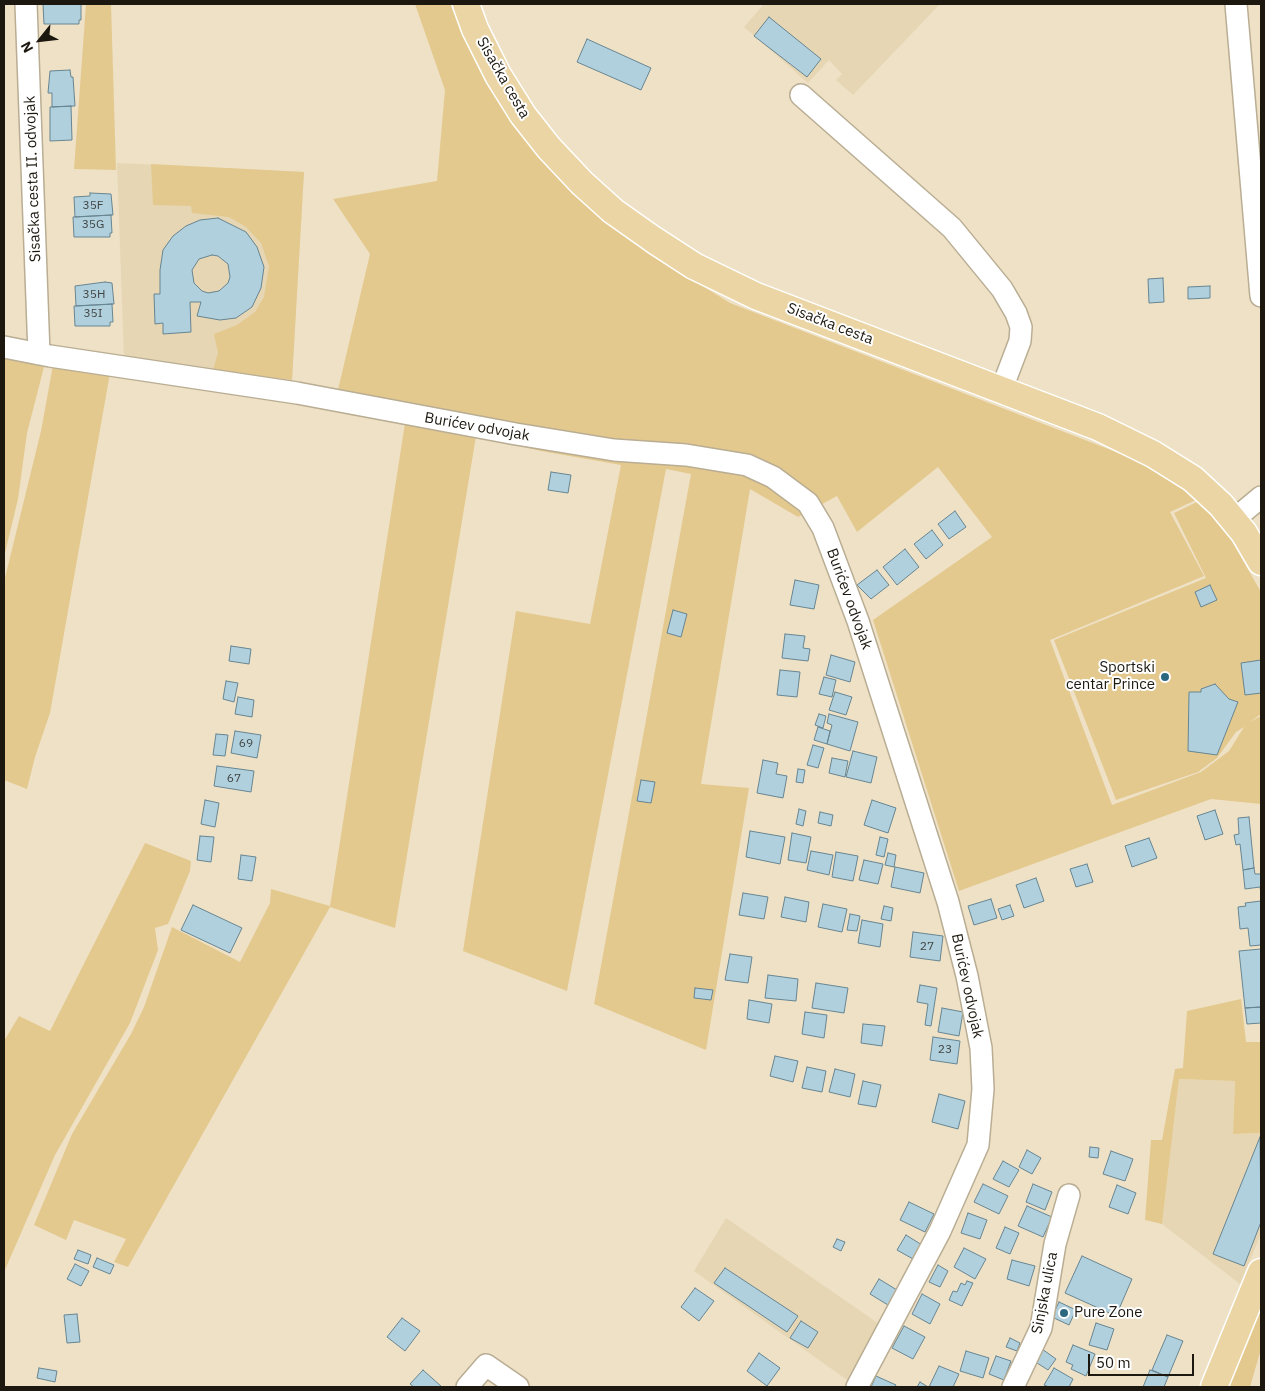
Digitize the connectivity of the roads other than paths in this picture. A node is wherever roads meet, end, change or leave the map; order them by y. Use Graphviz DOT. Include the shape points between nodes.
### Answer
graph roads {
  1 [pos="26,4"];
  2 [pos="466,4"];
  3 [pos="1236,4"];
  4 [pos="801,95"];
  5 [pos="1261,296"];
  6 [pos="4,347"];
  7 [pos="39,354"];
  8 [pos="1001,390"];
  9 [pos="1261,497"];
  10 [pos="1232,517"];
  11 [pos="1261,562"];
  12 [pos="1069,1195"];
  13 [pos="1261,1272"];
  14 [pos="467,1387"];
  15 [pos="518,1387"];
  16 [pos="857,1387"];
  17 [pos="1013,1387"];
  18 [pos="1214,1387"];
  1 -- 7 [label="street, Sisačka cesta II. odvojak"];
  2 -- 8 [label="main road, Sisačka cesta" via="498,75 523,115 575,176 613,211 694,266 756,296"];
  3 -- 5 [label="street"];
  4 -- 8 [label="street" via="952,228 1002,290 1021,327 1020,341"];
  6 -- 7 [label="street, Burićev odvojak"];
  7 -- 16 [label="street, Burićev odvojak" via="297,393 595,447 686,455 747,465 773,476 808,503 823,528 852,603 948,902 981,1048 983,1089 978,1145 940,1231"];
  8 -- 10 [label="main road, Sisačka cesta" via="1098,427 1154,454 1193,479"];
  9 -- 10 [label="street"];
  10 -- 11 [label="main road, Sisačka cesta"];
  12 -- 17 [label="street, Sinjska ulica" via="1055,1244 1041,1328"];
  13 -- 18 [label="main road"];
  14 -- 15 [label="street" via="486,1365"];
}
